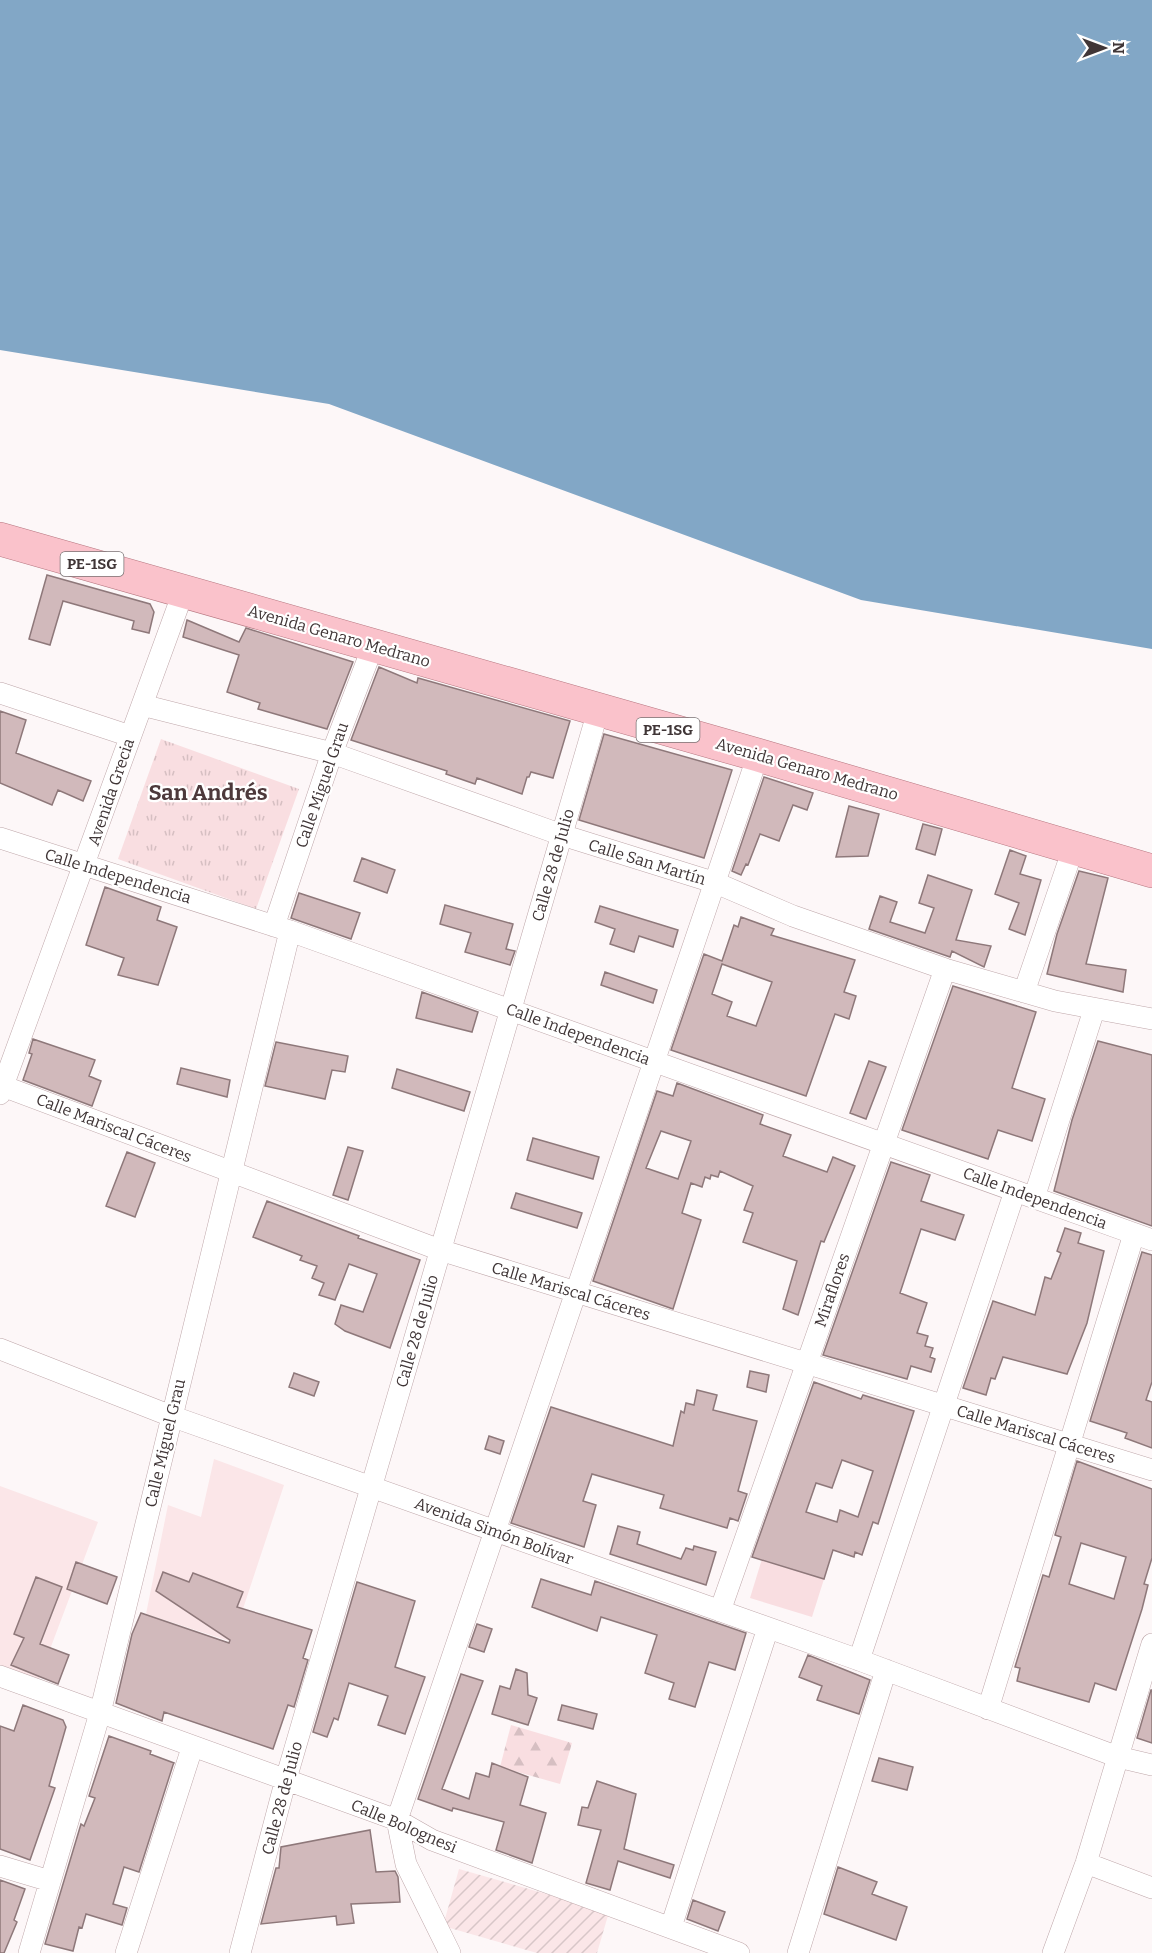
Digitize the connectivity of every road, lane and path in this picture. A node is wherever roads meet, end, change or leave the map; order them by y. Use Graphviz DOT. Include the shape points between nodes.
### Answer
graph roads {
  1 [pos="0,539"];
  2 [pos="184,590"];
  3 [pos="374,646"];
  4 [pos="0,693"];
  5 [pos="142,705"];
  6 [pos="598,711"];
  7 [pos="130,736"];
  8 [pos="332,753"];
  9 [pos="758,755"];
  10 [pos="562,835"];
  11 [pos="0,838"];
  12 [pos="1074,846"];
  13 [pos="85,866"];
  14 [pos="1152,871"];
  15 [pos="716,883"];
  16 [pos="282,928"];
  17 [pos="945,969"];
  18 [pos="1024,992"];
  19 [pos="510,1010"];
  20 [pos="1094,1010"];
  21 [pos="1152,1019"];
  22 [pos="655,1062"];
  23 [pos="1,1088"];
  24 [pos="884,1144"];
  25 [pos="230,1171"];
  26 [pos="1024,1194"];
  27 [pos="1143,1237"];
  28 [pos="441,1250"];
  29 [pos="576,1292"];
  30 [pos="0,1349"];
  31 [pos="807,1363"];
  32 [pos="943,1406"];
  33 [pos="171,1416"];
  34 [pos="1069,1444"];
  35 [pos="1152,1470"];
  36 [pos="371,1487"];
  37 [pos="495,1531"];
  38 [pos="720,1611"];
  39 [pos="768,1628"];
  40 [pos="1152,1644"];
  41 [pos="858,1660"];
  42 [pos="886,1670"];
  43 [pos="0,1676"];
  44 [pos="988,1709"];
  45 [pos="100,1713"];
  46 [pos="192,1748"];
  47 [pos="1118,1757"];
  48 [pos="1152,1765"];
  49 [pos="286,1779"];
  50 [pos="397,1820"];
  51 [pos="1086,1863"];
  52 [pos="0,1866"];
  53 [pos="50,1881"];
  54 [pos="1152,1888"];
  55 [pos="671,1927"];
  56 [pos="442,1948"];
  57 [pos="29,1953"];
  58 [pos="126,1953"];
  59 [pos="240,1953"];
  60 [pos="739,1953"];
  61 [pos="798,1953"];
  62 [pos="1053,1953"];
  1 -- 2 [label="main road, PE-1SG"];
  2 -- 3 [label="main road, Avenida Genaro Medrano / PE-1SG"];
  2 -- 5 [label="street, Avenida Grecia"];
  3 -- 6 [label="main road, Avenida Genaro Medrano / PE-1SG"];
  3 -- 8 [label="street, Calle Miguel Grau"];
  4 -- 7 [label="street"];
  5 -- 7 [label="street, Avenida Grecia"];
  5 -- 8 [label="street, Calle San Martín"];
  6 -- 9 [label="main road, Avenida Genaro Medrano / PE-1SG"];
  6 -- 10 [label="street, Calle 28 de Julio"];
  7 -- 13 [label="street, Avenida Grecia"];
  8 -- 10 [label="street, Calle San Martín"];
  8 -- 16 [label="street, Calle Miguel Grau"];
  9 -- 12 [label="main road, Avenida Genaro Medrano / PE-1SG"];
  9 -- 15 [label="street"];
  10 -- 15 [label="street, Calle San Martín"];
  10 -- 19 [label="street, Calle 28 de Julio"];
  11 -- 13 [label="street, Calle Independencia"];
  12 -- 14 [label="main road, Avenida Genaro Medrano / PE-1SG"];
  12 -- 18 [label="street"];
  13 -- 16 [label="street, Calle Independencia"];
  13 -- 23 [label="street, Avenida Grecia"];
  15 -- 17 [label="street, Calle San Martín" via="793,916"];
  15 -- 22 [label="street"];
  16 -- 19 [label="street, Calle Independencia"];
  16 -- 25 [label="street, Calle Miguel Grau"];
  17 -- 18 [label="street, Calle San Martín"];
  17 -- 24 [label="street, Miraflores"];
  18 -- 20 [label="street, Calle San Martín"];
  19 -- 22 [label="street, Calle Independencia"];
  19 -- 28 [label="street, Calle 28 de Julio"];
  20 -- 21 [label="street, Calle San Martín"];
  20 -- 26 [label="street"];
  22 -- 24 [label="street, Calle Independencia"];
  22 -- 29 [label="street"];
  23 -- 25 [label="street, Calle Mariscal Cáceres"];
  24 -- 26 [label="street, Calle Independencia"];
  24 -- 31 [label="street, Miraflores"];
  25 -- 28 [label="street, Calle Mariscal Cáceres"];
  25 -- 33 [label="street, Calle Miguel Grau"];
  26 -- 27 [label="street, Calle Independencia"];
  26 -- 32 [label="street"];
  27 -- 34 [label="street"];
  28 -- 29 [label="street, Calle Mariscal Cáceres"];
  28 -- 36 [label="street, Calle 28 de Julio"];
  29 -- 31 [label="street, Calle Mariscal Cáceres"];
  29 -- 37 [label="street"];
  30 -- 33 [label="street, Avenida Simón Bolívar"];
  31 -- 32 [label="street, Calle Mariscal Cáceres"];
  31 -- 38 [label="street, Miraflores"];
  32 -- 34 [label="street, Calle Mariscal Cáceres"];
  32 -- 41 [label="street"];
  33 -- 36 [label="street, Avenida Simón Bolívar"];
  33 -- 45 [label="street, Calle Miguel Grau"];
  34 -- 35 [label="street, Calle Mariscal Cáceres"];
  34 -- 44 [label="street"];
  36 -- 37 [label="street, Avenida Simón Bolívar"];
  36 -- 49 [label="street, Calle 28 de Julio"];
  37 -- 38 [label="street, Avenida Simón Bolívar"];
  37 -- 50 [label="street"];
  38 -- 39 [label="street, Avenida Simón Bolívar"];
  39 -- 41 [label="street, Avenida Simón Bolívar"];
  39 -- 55 [label="street"];
  40 -- 47 [label="street"];
  41 -- 42 [label="street, Avenida Simón Bolívar"];
  42 -- 44 [label="street, Avenida Simón Bolívar"];
  42 -- 61 [label="street"];
  43 -- 45 [label="street, Calle Bolognesi"];
  44 -- 47 [label="street, Avenida Simón Bolívar"];
  45 -- 46 [label="street, Calle Bolognesi"];
  45 -- 53 [label="street, Calle Miguel Grau"];
  46 -- 49 [label="street, Calle Bolognesi"];
  46 -- 58 [label="street"];
  47 -- 48 [label="street, Avenida Simón Bolívar"];
  47 -- 51 [label="street"];
  49 -- 50 [label="street, Calle Bolognesi"];
  49 -- 59 [label="street, Calle 28 de Julio"];
  50 -- 55 [label="street, Calle Bolognesi" via="432,1840"];
  50 -- 56 [label="street" via="406,1864"];
  51 -- 54 [label="street"];
  51 -- 62 [label="street"];
  52 -- 53 [label="street"];
  53 -- 57 [label="street, Calle Miguel Grau"];
  55 -- 60 [label="street, Calle Bolognesi"];
}
